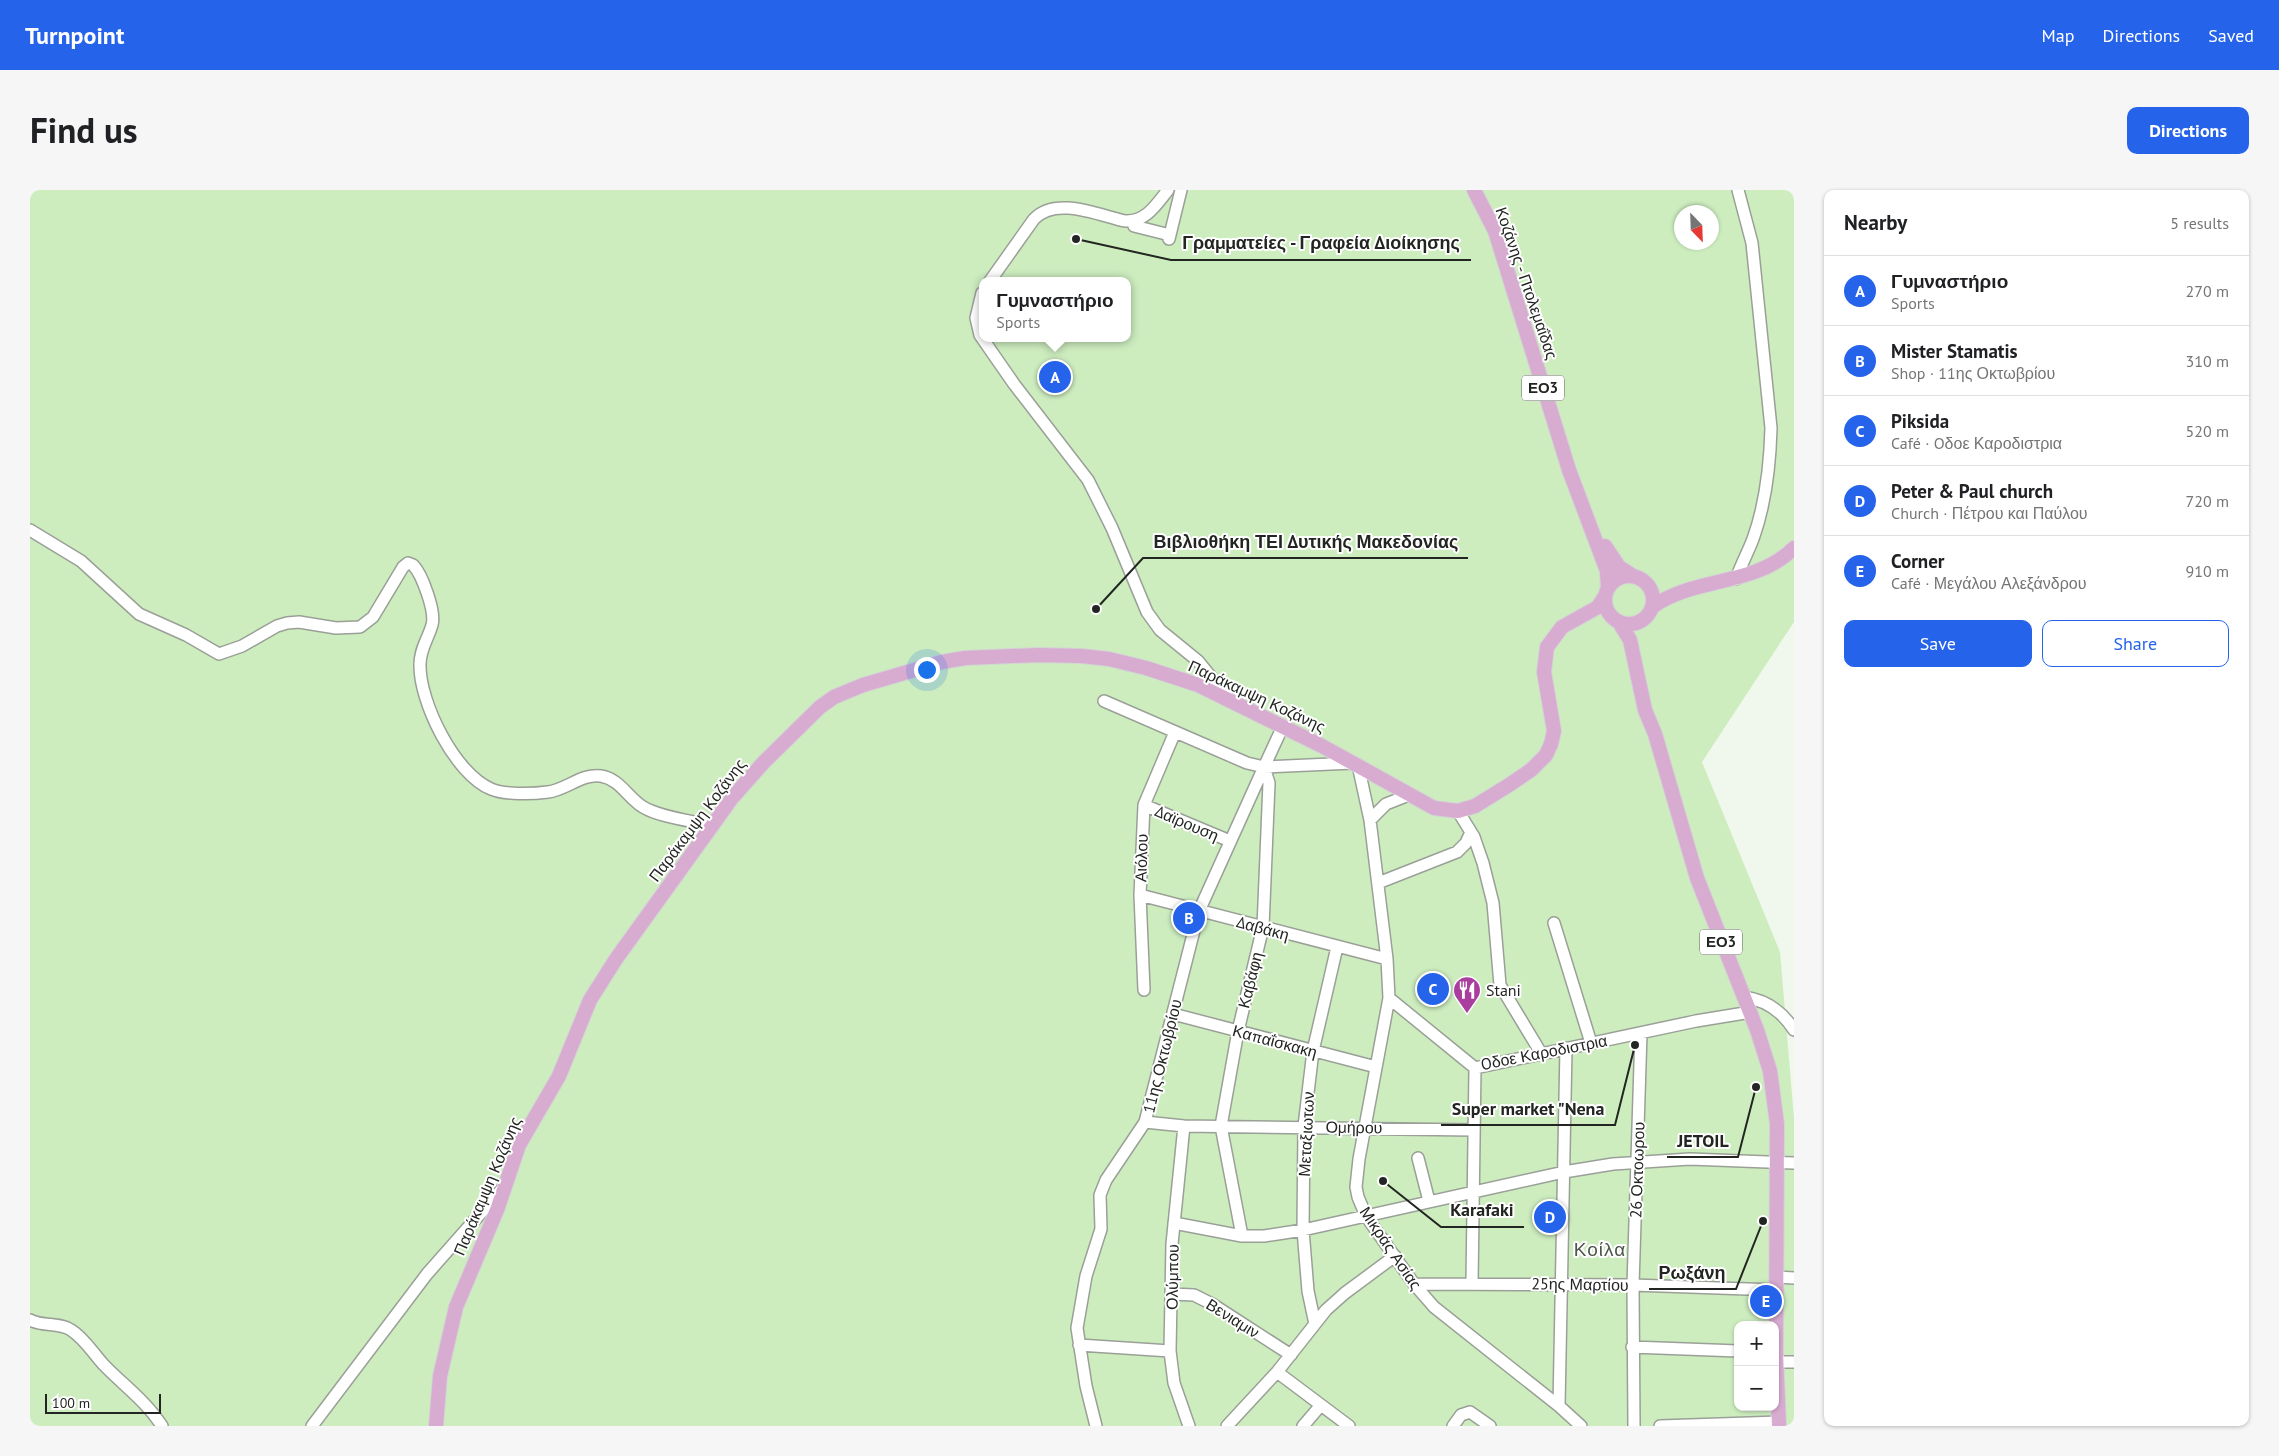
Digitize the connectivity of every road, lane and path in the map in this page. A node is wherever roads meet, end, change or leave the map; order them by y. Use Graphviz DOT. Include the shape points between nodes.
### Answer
graph roads {
  1 [pos="1168,190"];
  2 [pos="1181,190"];
  3 [pos="1474,190"];
  4 [pos="1483,190"];
  5 [pos="1738,190"];
  6 [pos="1135,221"];
  7 [pos="993,277"];
  8 [pos="979,305"];
  9 [pos="979,331"];
  10 [pos="985,342"];
  11 [pos="30,530"];
  12 [pos="1794,548"];
  13 [pos="1633,576"];
  14 [pos="1736,578"];
  15 [pos="1647,584"];
  16 [pos="1687,589"];
  17 [pos="1606,592"];
  18 [pos="1648,613"];
  19 [pos="1585,615"];
  20 [pos="1615,620"];
  21 [pos="1229,699"];
  22 [pos="1104,701"];
  23 [pos="1283,726"];
  24 [pos="1174,732"];
  25 [pos="1655,734"];
  26 [pos="1356,764"];
  27 [pos="1264,767"];
  28 [pos="1409,795"];
  29 [pos="1144,805"];
  30 [pos="1458,811"];
  31 [pos="1370,820"];
  32 [pos="713,826"];
  33 [pos="1471,832"];
  34 [pos="1230,841"];
  35 [pos="1378,883"];
  36 [pos="1140,894"];
  37 [pos="1199,911"];
  38 [pos="1554,923"];
  39 [pos="1263,927"];
  40 [pos="1337,947"];
  41 [pos="1387,959"];
  42 [pos="1144,990"];
  43 [pos="1744,997"];
  44 [pos="1389,998"];
  45 [pos="1750,1012"];
  46 [pos="1173,1014"];
  47 [pos="1793,1028"];
  48 [pos="1238,1031"];
  49 [pos="1641,1033"];
  50 [pos="1591,1043"];
  51 [pos="1566,1048"];
  52 [pos="1313,1052"];
  53 [pos="1541,1053"];
  54 [pos="1376,1067"];
  55 [pos="1475,1068"];
  56 [pos="1145,1122"];
  57 [pos="1184,1126"];
  58 [pos="1221,1126"];
  59 [pos="1304,1126"];
  60 [pos="1365,1127"];
  61 [pos="1473,1130"];
  62 [pos="1418,1158"];
  63 [pos="1637,1161"];
  64 [pos="1777,1164"];
  65 [pos="1794,1164"];
  66 [pos="1564,1172"];
  67 [pos="505,1186"];
  68 [pos="1472,1192"];
  69 [pos="1429,1201"];
  70 [pos="1366,1216"];
  71 [pos="1174,1223"];
  72 [pos="1304,1230"];
  73 [pos="1242,1236"];
  74 [pos="1395,1256"];
  75 [pos="1794,1278"];
  76 [pos="1472,1283"];
  77 [pos="1414,1284"];
  78 [pos="1562,1284"];
  79 [pos="1776,1284"];
  80 [pos="1633,1285"];
  81 [pos="1172,1294"];
  82 [pos="30,1320"];
  83 [pos="1776,1321"];
  84 [pos="1315,1324"];
  85 [pos="1079,1345"];
  86 [pos="1632,1346"];
  87 [pos="1170,1351"];
  88 [pos="1734,1351"];
  89 [pos="1291,1355"];
  90 [pos="1779,1356"];
  91 [pos="1794,1362"];
  92 [pos="1776,1366"];
  93 [pos="1277,1372"];
  94 [pos="1321,1405"];
  95 [pos="1559,1406"];
  96 [pos="1779,1424"];
  97 [pos="162,1426"];
  98 [pos="312,1426"];
  99 [pos="436,1426"];
  100 [pos="1096,1426"];
  101 [pos="1189,1426"];
  102 [pos="1227,1426"];
  103 [pos="1303,1426"];
  104 [pos="1349,1426"];
  105 [pos="1453,1426"];
  106 [pos="1490,1426"];
  107 [pos="1581,1426"];
  108 [pos="1634,1426"];
  109 [pos="1660,1426"];
  110 [pos="1672,1426"];
  1 -- 6 [label="street" via="1148,213"];
  2 -- 6 [label="street" via="1170,237 1134,226"];
  3 -- 17 [label="main road, Κοζάνης - Πτολεμαΐδας / ΕΟ3" via="1494,231 1569,470 1607,571"];
  4 -- 13 [label="main road, Κοζάνης - Πτολεμαΐδας / ΕΟ3" via="1502,228 1566,437 1605,546 1613,562"];
  5 -- 14 [label="street" via="1754,252 1771,457 1764,502"];
  6 -- 7 [label="street" via="1062,207 1044,211 1034,218"];
  8 -- 9 [label="street" via="976,318"];
  10 -- 21 [label="street" via="1088,480 1153,622 1198,661"];
  11 -- 32 [label="street" via="81,561 139,614 219,654 287,623 360,627 373,617 403,567 413,564 424,586 433,620 420,658 423,692 444,741 474,777 491,789 533,793 558,790 590,776 604,776 654,813"];
  12 -- 14 [label="main road" via="1765,568"];
  13 -- 15 [label="main road, ΕΟ3"];
  13 -- 17 [label="main road" via="1619,578"];
  14 -- 16 [label="main road"];
  15 -- 16 [label="main road" via="1658,590"];
  15 -- 18 [label="main road, ΕΟ3" via="1653,595"];
  16 -- 18 [label="main road" via="1665,598"];
  17 -- 19 [label="main road, Παράκαμψη Κοζάνης" via="1598,607"];
  17 -- 20 [label="main road, ΕΟ3" via="1606,608"];
  18 -- 20 [label="main road" via="1632,624"];
  18 -- 25 [label="main road, ΕΟ3" via="1638,634 1638,649"];
  19 -- 20 [label="main road"];
  19 -- 30 [label="main road, Παράκαμψη Κοζάνης" via="1562,627 1547,648 1544,672 1554,731 1546,755 1531,770 1504,788 1474,806"];
  20 -- 25 [label="main road, ΕΟ3" via="1630,640 1645,710"];
  21 -- 23 [label="main road, Παράκαμψη Κοζάνης"];
  21 -- 32 [label="main road, Παράκαμψη Κοζάνης" via="1129,662 1108,659 996,656 942,662 863,685 820,707 764,762 732,798"];
  22 -- 24 [label="street"];
  23 -- 26 [label="main road, Παράκαμψη Κοζάνης"];
  23 -- 27 [label="street"];
  24 -- 27 [label="street"];
  24 -- 29 [label="street, Αιόλου"];
  25 -- 43 [label="main road, ΕΟ3" via="1710,914"];
  26 -- 27 [label="street"];
  26 -- 28 [label="main road, Παράκαμψη Κοζάνης"];
  26 -- 31 [label="street"];
  27 -- 34 [label="street, 11ης Οκτωβρίου"];
  27 -- 39 [label="street, Καβάφη" via="1269,783"];
  28 -- 30 [label="main road, Παράκαμψη Κοζάνης" via="1434,808"];
  28 -- 31 [label="street" via="1386,804"];
  29 -- 34 [label="street, Δαϊρουση"];
  29 -- 36 [label="street, Αιόλου"];
  30 -- 33 [label="street"];
  31 -- 35 [label="street"];
  32 -- 67 [label="main road, Παράκαμψη Κοζάνης" via="590,1000 559,1076 520,1145"];
  33 -- 35 [label="street" via="1457,852"];
  33 -- 53 [label="street" via="1483,863 1492,903 1500,986"];
  34 -- 37 [label="street, 11ης Οκτωβρίου"];
  35 -- 41 [label="street"];
  36 -- 37 [label="street, Δαβάκη"];
  36 -- 42 [label="street, Αιόλου"];
  37 -- 39 [label="street, Δαβάκη"];
  37 -- 46 [label="street, 11ης Οκτωβρίου"];
  38 -- 50 [label="street"];
  39 -- 40 [label="street, Δαβάκη"];
  39 -- 48 [label="street, Καβάφη"];
  40 -- 41 [label="street, Δαβάκη"];
  40 -- 52 [label="street, Μεταξιωτων"];
  41 -- 44 [label="street"];
  43 -- 45 [label="main road, ΕΟ3"];
  43 -- 47 [label="street" via="1766,1002"];
  44 -- 54 [label="street, Μικράς Ασίας"];
  44 -- 55 [label="street, Oδοε Καροδιστρια"];
  45 -- 49 [label="street, Oδοε Καροδιστρια"];
  45 -- 64 [label="main road, ΕΟ3" via="1765,1052 1773,1087"];
  46 -- 48 [label="street, Καπαΐσκακη"];
  46 -- 56 [label="street, 11ης Οκτωβρίου"];
  48 -- 52 [label="street, Καπαΐσκακη"];
  48 -- 58 [label="street, Καβάφη"];
  49 -- 50 [label="street, Oδοε Καροδιστρια"];
  49 -- 63 [label="street, 26 Οκτοωρου"];
  50 -- 51 [label="street, Oδοε Καροδιστρια"];
  51 -- 53 [label="street, Oδοε Καροδιστρια"];
  51 -- 66 [label="street"];
  52 -- 54 [label="street, Καπαΐσκακη"];
  52 -- 59 [label="street, Μεταξιωτων"];
  53 -- 55 [label="street, Oδοε Καροδιστρια"];
  54 -- 60 [label="street, Μικράς Ασίας"];
  55 -- 61 [label="street"];
  56 -- 57 [label="street, Ομήρου"];
  56 -- 85 [label="street, 11ης Οκτωβρίου" via="1106,1180 1100,1195 1101,1229 1083,1289"];
  57 -- 58 [label="street, Ομήρου"];
  57 -- 71 [label="street, Ολύμπου"];
  58 -- 59 [label="street, Ομήρου"];
  58 -- 73 [label="street, Καβάφη"];
  59 -- 60 [label="street, Ομήρου"];
  59 -- 72 [label="street, Μεταξιωτων"];
  60 -- 61 [label="street, Ομήρου"];
  60 -- 70 [label="street, Μικράς Ασίας" via="1356,1186"];
  61 -- 68 [label="street"];
  62 -- 69 [label="street"];
  63 -- 64 [label="street" via="1690,1159"];
  63 -- 66 [label="street"];
  63 -- 80 [label="street, 26 Οκτοωρου"];
  64 -- 65 [label="street"];
  64 -- 79 [label="main road, ΕΟ3"];
  66 -- 68 [label="street"];
  66 -- 78 [label="street"];
  67 -- 98 [label="street" via="427,1274"];
  67 -- 99 [label="main road, Παράκαμψη Κοζάνης" via="456,1307 440,1376"];
  68 -- 69 [label="street"];
  68 -- 76 [label="street"];
  69 -- 70 [label="street"];
  70 -- 72 [label="street"];
  70 -- 74 [label="street, Μικράς Ασίας"];
  71 -- 73 [label="street"];
  71 -- 81 [label="street, Ολύμπου"];
  72 -- 73 [label="street"];
  72 -- 84 [label="street, Μεταξιωτων" via="1308,1291"];
  74 -- 77 [label="street, Μικράς Ασίας"];
  74 -- 84 [label="street" via="1345,1293"];
  75 -- 79 [label="street, 25ης Μαρτίου"];
  76 -- 77 [label="street, 25ης Μαρτίου"];
  76 -- 78 [label="street, 25ης Μαρτίου"];
  77 -- 95 [label="street, Μικράς Ασίας" via="1434,1307"];
  78 -- 80 [label="street, 25ης Μαρτίου"];
  78 -- 95 [label="street"];
  79 -- 80 [label="street, 25ης Μαρτίου"];
  79 -- 83 [label="main road, ΕΟ3"];
  80 -- 86 [label="street, 26 Οκτοωρου"];
  81 -- 87 [label="street, Ολύμπου"];
  81 -- 89 [label="street, Βενιαμιν" via="1194,1295 1212,1304"];
  82 -- 97 [label="street" via="65,1327 77,1334 148,1405"];
  84 -- 89 [label="street"];
  85 -- 87 [label="street"];
  85 -- 100 [label="street, 11ης Οκτωβρίου"];
  86 -- 88 [label="street"];
  86 -- 108 [label="street, 26 Οκτοωρου"];
  87 -- 101 [label="street, Ολύμπου" via="1174,1384"];
  89 -- 93 [label="street"];
  90 -- 91 [label="street"];
  92 -- 96 [label="main road, ΕΟ3"];
  93 -- 94 [label="street"];
  93 -- 102 [label="street"];
  94 -- 103 [label="street"];
  94 -- 104 [label="street"];
  95 -- 107 [label="street, Μικράς Ασίας"];
  96 -- 110 [label="street"];
  105 -- 106 [label="street" via="1465,1412 1474,1413"];
  109 -- 110 [label="street"];
}
